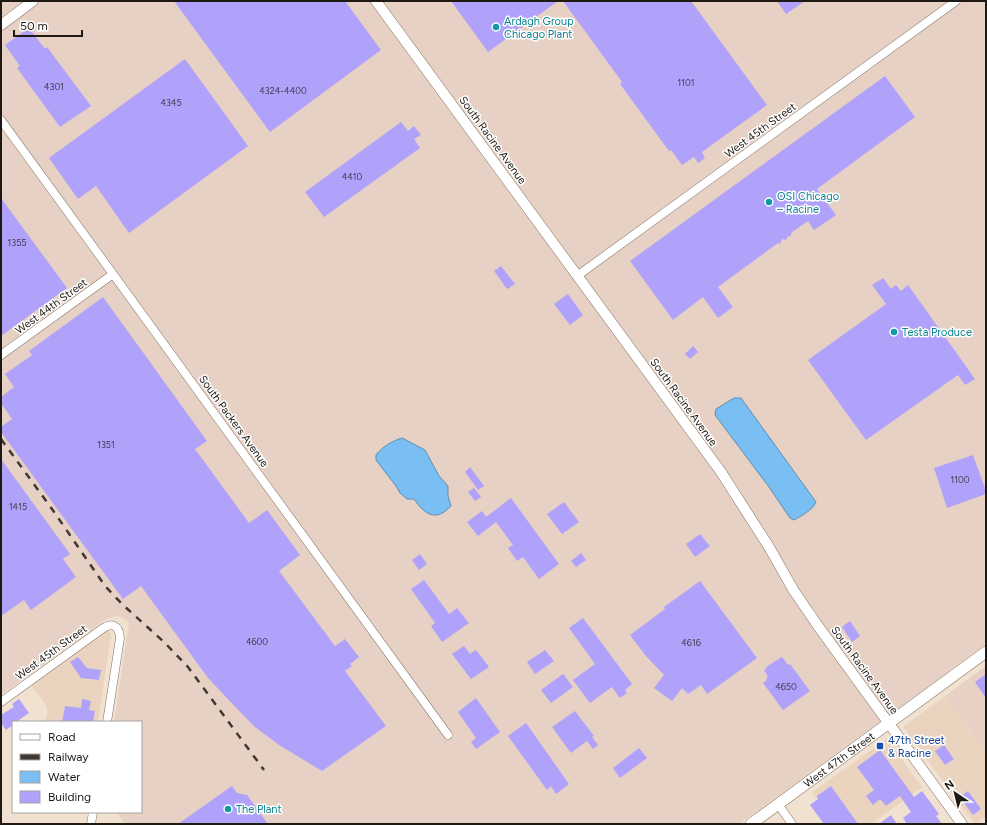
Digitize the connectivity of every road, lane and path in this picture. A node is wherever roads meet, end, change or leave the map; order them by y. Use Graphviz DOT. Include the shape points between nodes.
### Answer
graph roads {
  1 [pos="33,1"];
  2 [pos="376,1"];
  3 [pos="956,1"];
  4 [pos="1,25"];
  5 [pos="1,120"];
  6 [pos="113,274"];
  7 [pos="577,276"];
  8 [pos="1,355"];
  9 [pos="986,652"];
  10 [pos="1,702"];
  11 [pos="107,721"];
  12 [pos="889,723"];
  13 [pos="448,735"];
  14 [pos="778,804"];
  15 [pos="93,813"];
  16 [pos="91,824"];
  17 [pos="751,824"];
  18 [pos="792,824"];
  19 [pos="962,824"];
  1 -- 4 [label="street"];
  2 -- 7 [label="street, South Racine Avenue"];
  3 -- 7 [label="street, West 45th Street"];
  5 -- 6 [label="street, South Packers Avenue"];
  6 -- 8 [label="street, West 44th Street"];
  6 -- 13 [label="street, South Packers Avenue"];
  7 -- 12 [label="street, South Racine Avenue" via="721,472 794,591"];
  9 -- 12 [label="main road, West 47th Street"];
  10 -- 11 [label="street, West 45th Street" via="111,624 118,628 120,637"];
  12 -- 14 [label="main road, West 47th Street"];
  12 -- 19 [label="street, South Racine Avenue"];
  14 -- 17 [label="main road, West 47th Street"];
  14 -- 18 [label="street"];
  15 -- 16 [label="street"];
}
